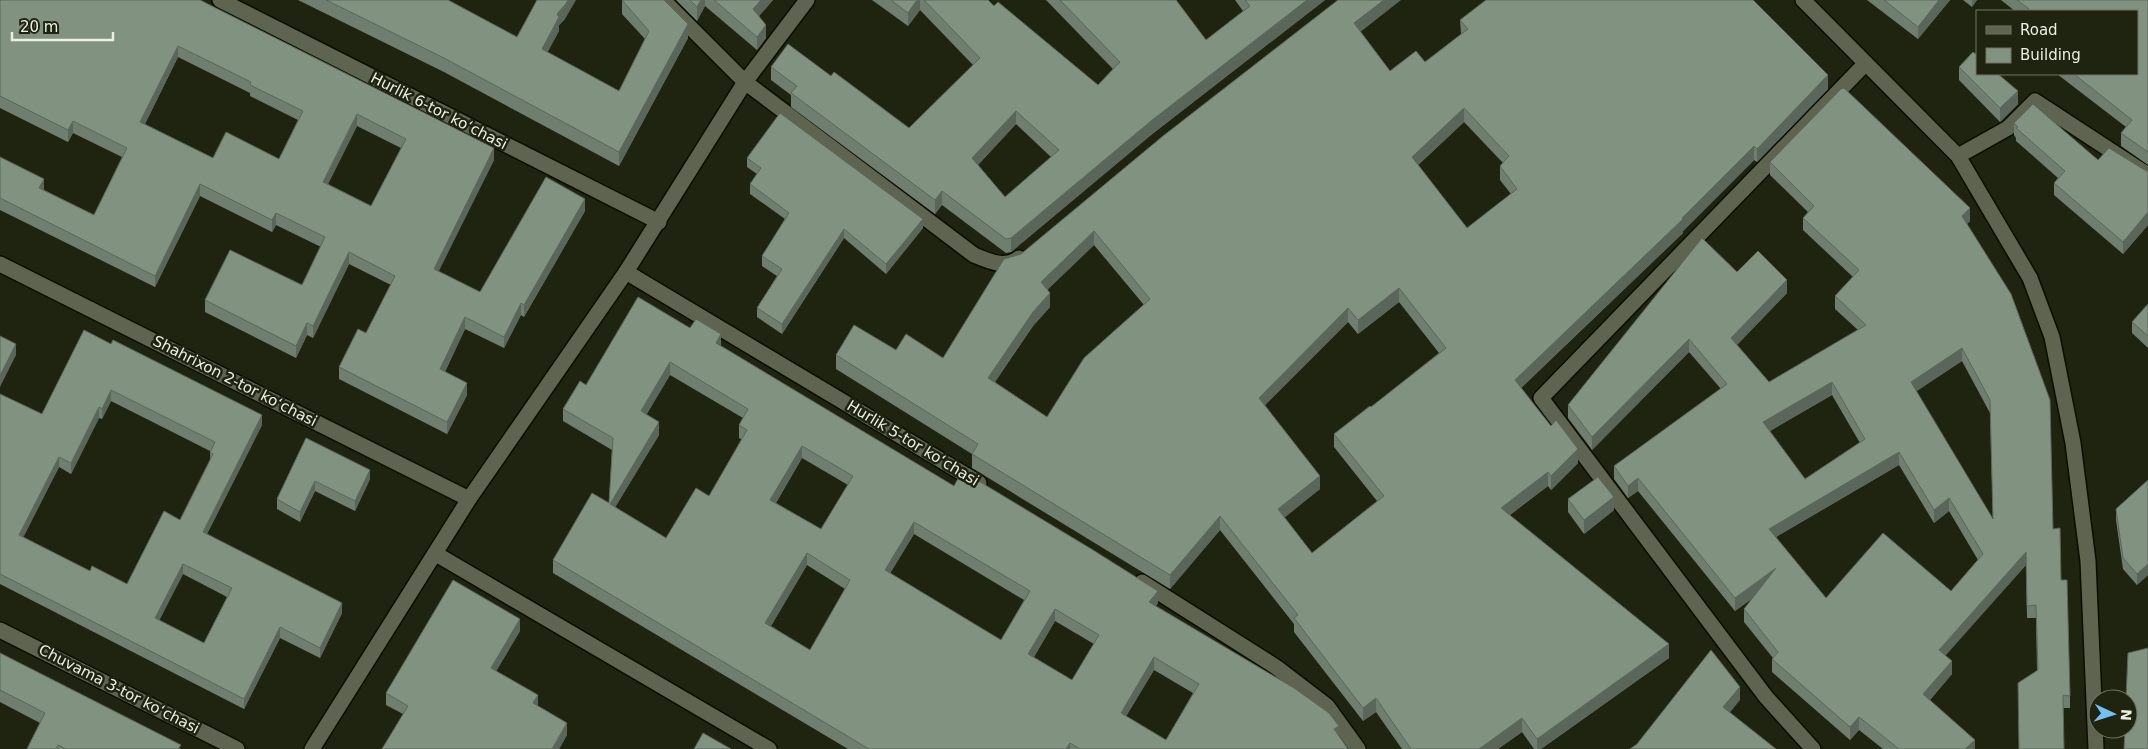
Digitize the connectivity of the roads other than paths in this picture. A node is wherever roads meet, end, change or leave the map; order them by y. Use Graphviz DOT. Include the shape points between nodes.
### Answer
graph roads {
  1 [pos="220,0"];
  2 [pos="663,0"];
  3 [pos="807,0"];
  4 [pos="1803,0"];
  5 [pos="1865,64"];
  6 [pos="745,82"];
  7 [pos="1958,156"];
  8 [pos="2148,175"];
  9 [pos="659,222"];
  10 [pos="1030,249"];
  11 [pos="0,264"];
  12 [pos="626,272"];
  13 [pos="995,492"];
  14 [pos="469,499"];
  15 [pos="436,554"];
  16 [pos="1130,574"];
  17 [pos="0,630"];
  18 [pos="237,749"];
  19 [pos="312,749"];
  20 [pos="769,749"];
  21 [pos="1358,749"];
  22 [pos="1813,749"];
  23 [pos="2096,749"];
  1 -- 9 [label="street, Hurlik 6-tor koʻchasi"];
  2 -- 6 [label="street"];
  3 -- 6 [label="street"];
  4 -- 5 [label="street"];
  5 -- 7 [label="street"];
  5 -- 22 [label="street" via="1541,398 1766,698"];
  6 -- 9 [label="street"];
  6 -- 10 [label="street" via="974,255 996,264 1014,261"];
  7 -- 8 [label="street" via="2008,128 2035,101"];
  7 -- 23 [label="street" via="2030,278 2052,336 2073,443 2088,561"];
  9 -- 12 [label="street"];
  11 -- 14 [label="street, Shahrixon 2-tor koʻchasi"];
  12 -- 13 [label="street, Hurlik 5-tor koʻchasi"];
  12 -- 14 [label="street"];
  14 -- 15 [label="street"];
  15 -- 19 [label="street"];
  15 -- 20 [label="street"];
  16 -- 21 [label="street" via="1276,667 1327,706"];
  17 -- 18 [label="street, Chuvama 3-tor koʻchasi"];
}
